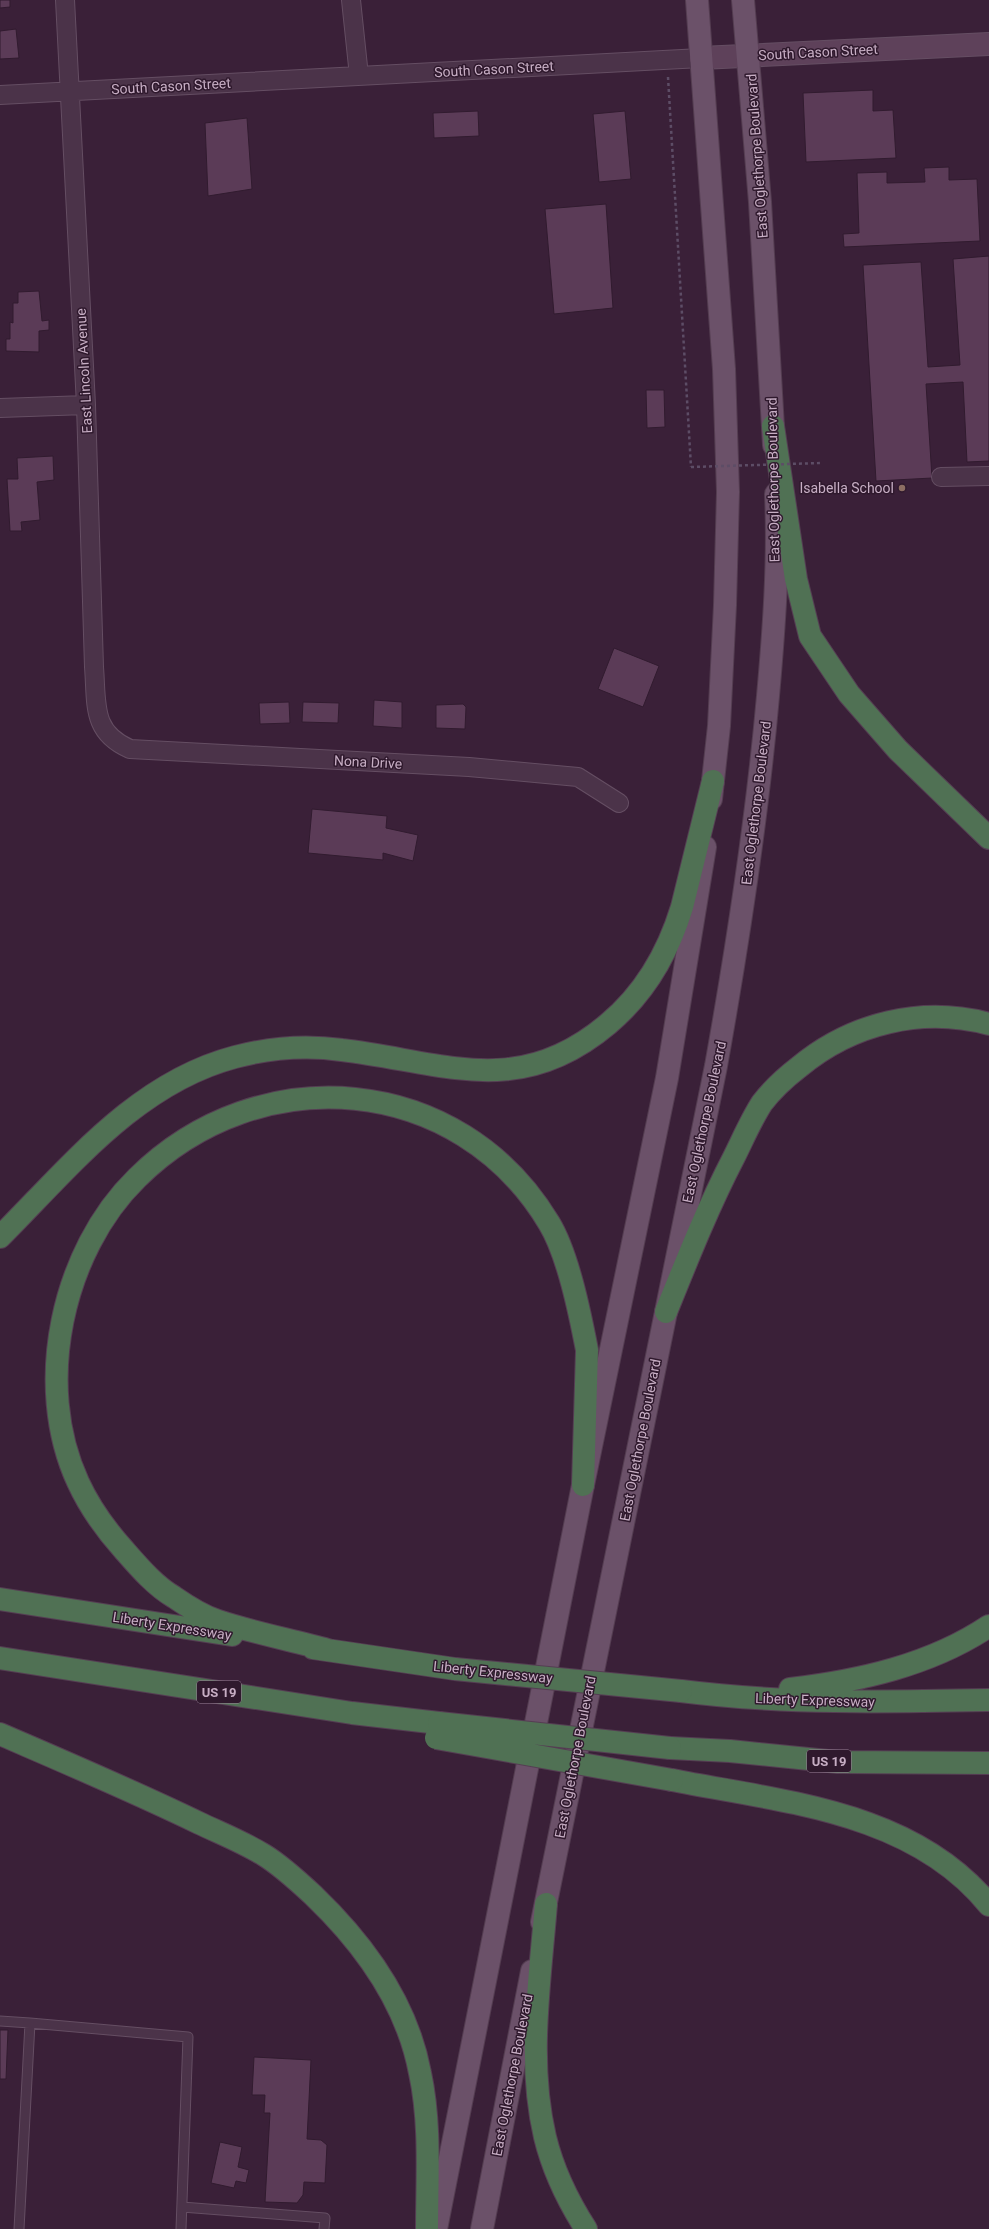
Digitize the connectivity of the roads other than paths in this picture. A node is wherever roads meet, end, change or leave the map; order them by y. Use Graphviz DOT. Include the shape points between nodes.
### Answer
graph roads {
  1 [pos="65,0"];
  2 [pos="351,0"];
  3 [pos="697,0"];
  4 [pos="744,0"];
  5 [pos="989,44"];
  6 [pos="749,55"];
  7 [pos="701,58"];
  8 [pos="359,76"];
  9 [pos="71,91"];
  10 [pos="0,95"];
  11 [pos="86,405"];
  12 [pos="0,408"];
  13 [pos="773,426"];
  14 [pos="941,476"];
  15 [pos="989,476"];
  16 [pos="111,738"];
  17 [pos="713,781"];
  18 [pos="619,803"];
  19 [pos="989,838"];
  20 [pos="989,1024"];
  21 [pos="0,1237"];
  22 [pos="666,1312"];
  23 [pos="583,1485"];
  24 [pos="0,1599"];
  25 [pos="989,1626"];
  26 [pos="328,1650"];
  27 [pos="0,1658"];
  28 [pos="723,1697"];
  29 [pos="989,1700"];
  30 [pos="437,1731"];
  31 [pos="0,1734"];
  32 [pos="989,1763"];
  33 [pos="546,1904"];
  34 [pos="989,1905"];
  35 [pos="0,2021"];
  36 [pos="30,2023"];
  37 [pos="182,2207"];
  38 [pos="19,2229"];
  39 [pos="181,2229"];
  40 [pos="324,2229"];
  41 [pos="427,2229"];
  42 [pos="436,2229"];
  43 [pos="482,2229"];
  44 [pos="586,2229"];
  1 -- 9 [label="street, East Lincoln Avenue"];
  2 -- 8 [label="street"];
  3 -- 7 [label="main road"];
  4 -- 6 [label="main road, East Oglethorpe Boulevard"];
  5 -- 6 [label="street, South Cason Street"];
  6 -- 7 [label="street, South Cason Street"];
  6 -- 13 [label="main road, East Oglethorpe Boulevard" via="762,217"];
  7 -- 8 [label="street, South Cason Street"];
  7 -- 17 [label="main road" via="706,98 724,369 728,492 725,605"];
  8 -- 9 [label="street, South Cason Street"];
  9 -- 10 [label="street, South Cason Street"];
  9 -- 11 [label="street, East Lincoln Avenue"];
  11 -- 12 [label="street"];
  11 -- 16 [label="street, East Lincoln Avenue" via="96,697 102,728"];
  13 -- 19 [label="highway" via="796,579 810,636 849,694 888,738"];
  13 -- 22 [label="main road, East Oglethorpe Boulevard" via="777,506 774,628 754,834 716,1066"];
  14 -- 15 [label="street"];
  16 -- 18 [label="street, Nona Drive" via="130,749 469,767 578,777"];
  17 -- 21 [label="highway" via="682,907 660,962 635,998 618,1015 580,1044 536,1065 482,1072 340,1049 316,1048 261,1052 208,1066 159,1090 115,1122"];
  17 -- 23 [label="main road" via="701,877 667,1078"];
  20 -- 22 [label="highway" via="946,1017 918,1017 889,1022 860,1030 833,1043 786,1078 763,1103 748,1129 712,1200"];
  22 -- 33 [label="main road, East Oglethorpe Boulevard"];
  23 -- 26 [label="highway" via="587,1350 570,1280 554,1232 532,1197 484,1148 427,1116 389,1104 325,1097 288,1100 256,1107 224,1118 194,1133 166,1152 136,1178 116,1202 91,1240 75,1274 64,1309 59,1346 58,1409 66,1445 77,1482 112,1537 137,1566 171,1596 216,1620"];
  23 -- 42 [label="main road"];
  24 -- 26 [label="highway, Liberty Expressway"];
  25 -- 28 [label="highway" via="937,1654 896,1670 818,1686"];
  26 -- 28 [label="highway, Liberty Expressway, bridge" via="455,1669"];
  27 -- 30 [label="highway, US 19" via="352,1713"];
  28 -- 29 [label="highway, Liberty Expressway" via="861,1702"];
  30 -- 32 [label="highway, US 19, bridge" via="730,1751 838,1762"];
  30 -- 34 [label="highway, bridge" via="833,1812 885,1829 910,1841 946,1864"];
  31 -- 41 [label="highway" via="137,1793 264,1855 301,1884 356,1941 379,1972 399,2008 412,2040 426,2112"];
  33 -- 43 [label="main road, East Oglethorpe Boulevard"];
  33 -- 44 [label="highway" via="536,2042 541,2116 557,2173 571,2206"];
  35 -- 36 [label="lane"];
  36 -- 37 [label="lane" via="188,2037"];
  36 -- 38 [label="lane"];
  37 -- 39 [label="lane"];
  37 -- 40 [label="lane" via="325,2218"];
}
